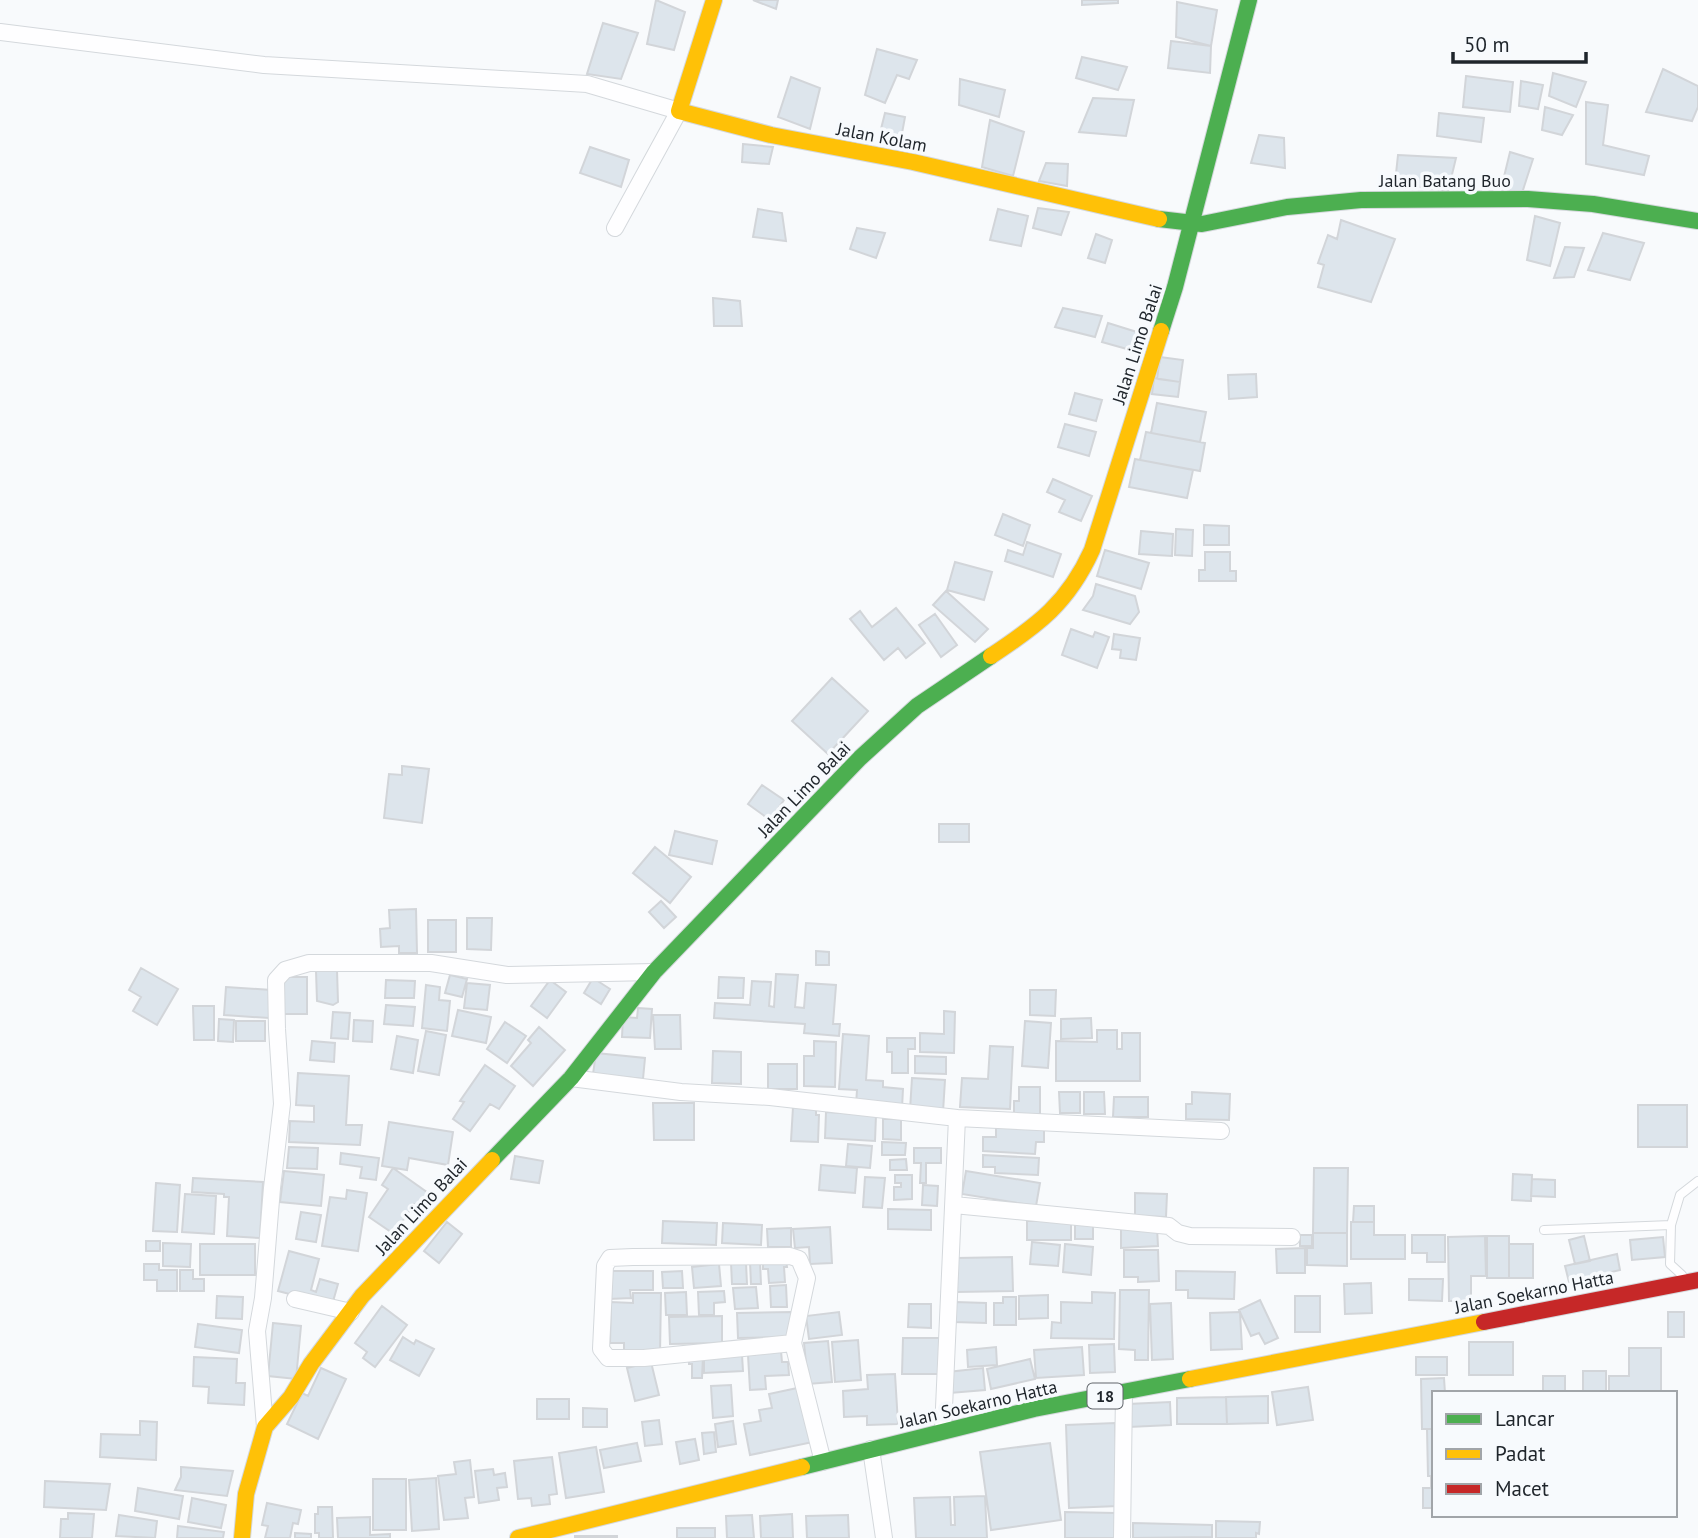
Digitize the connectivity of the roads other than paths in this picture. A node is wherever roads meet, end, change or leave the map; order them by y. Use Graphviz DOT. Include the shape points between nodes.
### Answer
graph roads {
  1 [pos="714,0"];
  2 [pos="1249,0"];
  3 [pos="0,32"];
  4 [pos="679,111"];
  5 [pos="1698,221"];
  6 [pos="1192,224"];
  7 [pos="615,228"];
  8 [pos="654,972"];
  9 [pos="571,1078"];
  10 [pos="957,1118"];
  11 [pos="1221,1131"];
  12 [pos="1698,1181"];
  13 [pos="954,1205"];
  14 [pos="1671,1225"];
  15 [pos="1544,1230"];
  16 [pos="1292,1237"];
  17 [pos="1694,1281"];
  18 [pos="295,1299"];
  19 [pos="351,1312"];
  20 [pos="793,1343"];
  21 [pos="1124,1392"];
  22 [pos="265,1426"];
  23 [pos="943,1430"];
  24 [pos="871,1449"];
  25 [pos="823,1462"];
  26 [pos="558,1533"];
  27 [pos="242,1538"];
  28 [pos="518,1538"];
  29 [pos="884,1538"];
  30 [pos="1122,1538"];
  1 -- 4 [label="main road"];
  2 -- 6 [label="main road, Jalan Limo Balai"];
  3 -- 4 [label="street" via="264,65 587,84"];
  4 -- 6 [label="main road, Jalan Kolam" via="771,135"];
  4 -- 7 [label="street"];
  5 -- 6 [label="main road, Jalan Batang Buo" via="1593,204 1446,199 1287,207"];
  6 -- 8 [label="main road, Jalan Limo Balai" via="1082,573 1031,630 939,690 890,729"];
  8 -- 9 [label="main road, Jalan Limo Balai"];
  8 -- 22 [label="street" via="507,975 431,963 309,963 285,970 276,979 282,1104 257,1331"];
  9 -- 10 [label="street"];
  9 -- 19 [label="main road, Jalan Limo Balai"];
  10 -- 11 [label="street"];
  10 -- 13 [label="street"];
  12 -- 14 [label="lane" via="1680,1195"];
  13 -- 16 [label="street" via="1169,1226 1190,1236"];
  13 -- 23 [label="street"];
  14 -- 15 [label="lane"];
  14 -- 17 [label="lane" via="1670,1264"];
  17 -- 21 [label="main road, Jalan Soekarno Hatta / 18"];
  18 -- 19 [label="street"];
  19 -- 22 [label="main road, Jalan Limo Balai"];
  20 -- 20 [label="street" via="807,1278 799,1259 633,1257 610,1258 605,1266 601,1349 608,1358 644,1359"];
  20 -- 25 [label="street"];
  21 -- 23 [label="main road, Jalan Soekarno Hatta / 18"];
  21 -- 30 [label="street"];
  22 -- 27 [label="main road, Jalan Limo Balai" via="246,1494"];
  23 -- 24 [label="main road, Jalan Soekarno Hatta / 18"];
  24 -- 25 [label="main road, Jalan Soekarno Hatta / 18"];
  24 -- 29 [label="street"];
  25 -- 26 [label="main road, Jalan Soekarno Hatta / 18"];
  26 -- 28 [label="main road, Jalan Soekarno Hatta / 18"];
}
